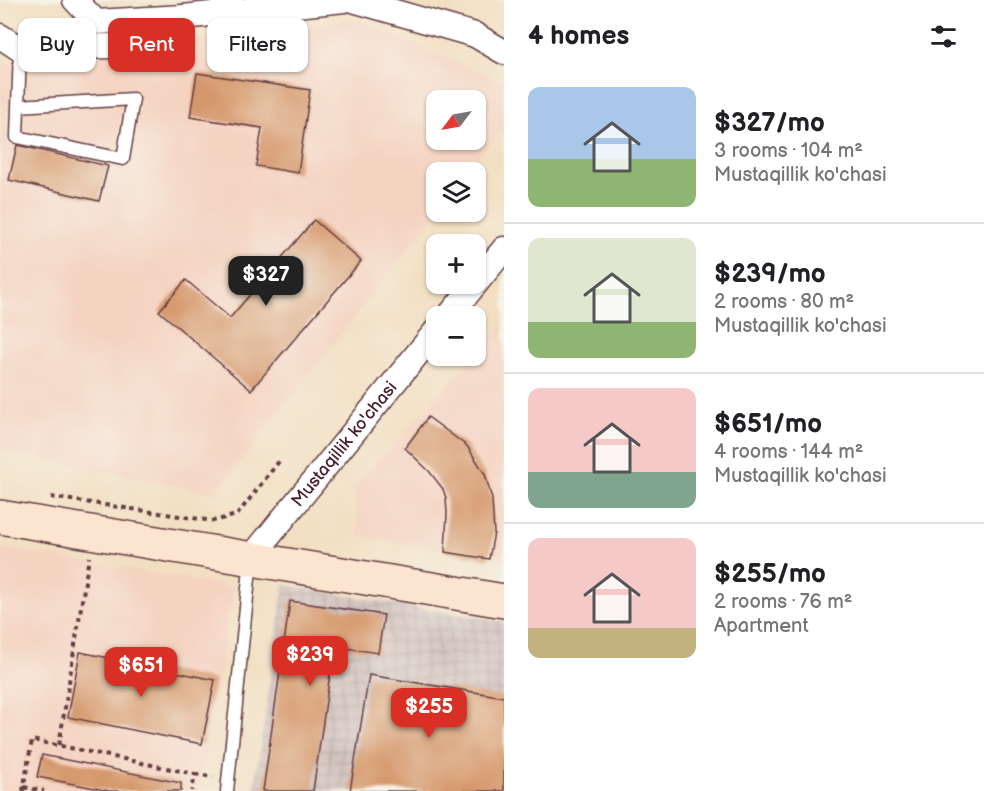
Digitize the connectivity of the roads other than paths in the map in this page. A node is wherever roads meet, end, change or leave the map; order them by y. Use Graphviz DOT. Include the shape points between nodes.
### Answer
graph roads {
  1 [pos="75,0"];
  2 [pos="345,0"];
  3 [pos="353,0"];
  4 [pos="183,17"];
  5 [pos="10,42"];
  6 [pos="504,52"];
  7 [pos="18,106"];
  8 [pos="504,249"];
  9 [pos="457,306"];
  10 [pos="426,343"];
  11 [pos="0,517"];
  12 [pos="251,558"];
  13 [pos="504,602"];
  14 [pos="227,791"];
  1 -- 4 [label="street" via="96,22"];
  2 -- 4 [label="street"];
  3 -- 6 [label="street" via="475,35"];
  4 -- 5 [label="street" via="141,45"];
  5 -- 7 [label="lane"];
  7 -- 7 [label="lane" via="17,137 123,159 134,99"];
  8 -- 9 [label="street"];
  10 -- 12 [label="street, Mustaqillik ko'chasi"];
  11 -- 12 [label="main road"];
  12 -- 13 [label="main road"];
  12 -- 14 [label="lane"];
}
